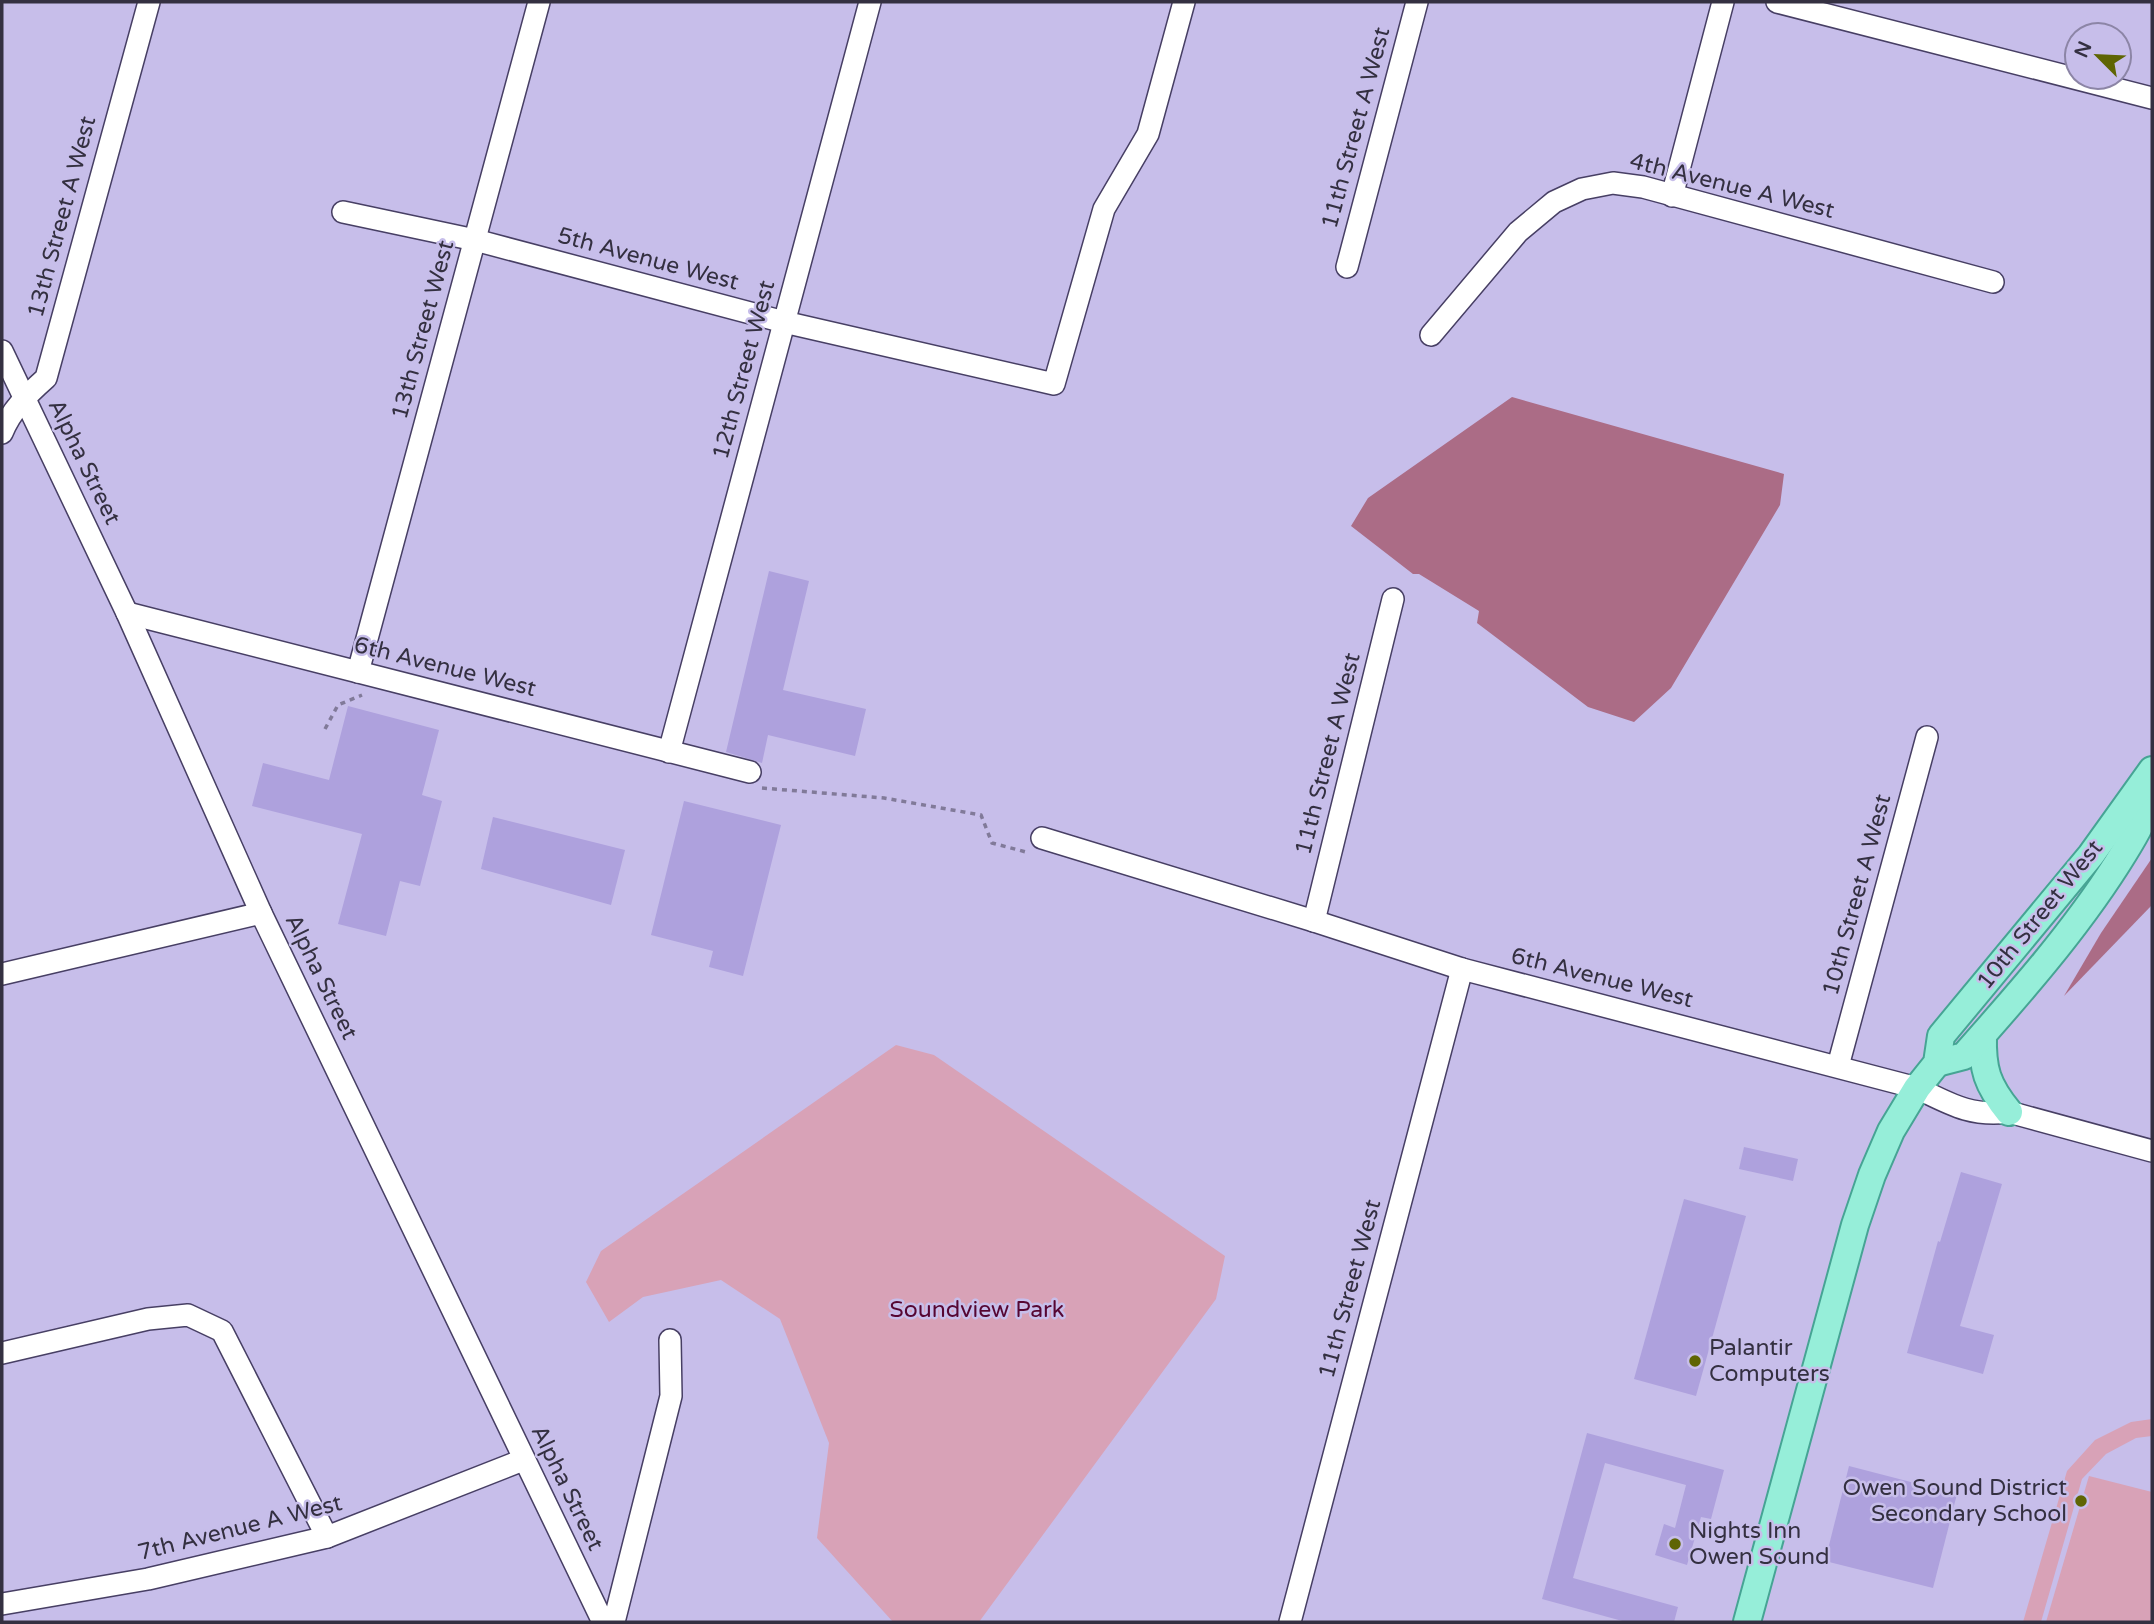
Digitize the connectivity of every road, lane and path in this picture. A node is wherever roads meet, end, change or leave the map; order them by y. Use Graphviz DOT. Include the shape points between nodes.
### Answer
graph roads {
  1 [pos="149,2"];
  2 [pos="539,2"];
  3 [pos="870,2"];
  4 [pos="1184,2"];
  5 [pos="1417,2"];
  6 [pos="1723,2"];
  7 [pos="1777,2"];
  8 [pos="2152,98"];
  9 [pos="1672,196"];
  10 [pos="343,212"];
  11 [pos="474,240"];
  12 [pos="1347,267"];
  13 [pos="1993,282"];
  14 [pos="784,322"];
  15 [pos="1431,335"];
  16 [pos="2,351"];
  17 [pos="24,397"];
  18 [pos="2,433"];
  19 [pos="1393,598"];
  20 [pos="127,612"];
  21 [pos="358,672"];
  22 [pos="381,678"];
  23 [pos="325,729"];
  24 [pos="1927,737"];
  25 [pos="669,751"];
  26 [pos="2152,770"];
  27 [pos="750,772"];
  28 [pos="2152,793"];
  29 [pos="1042,838"];
  30 [pos="261,913"];
  31 [pos="1314,921"];
  32 [pos="1462,970"];
  33 [pos="2,974"];
  34 [pos="1983,1035"];
  35 [pos="1937,1063"];
  36 [pos="1838,1066"];
  37 [pos="1917,1088"];
  38 [pos="2009,1112"];
  39 [pos="2152,1151"];
  40 [pos="670,1340"];
  41 [pos="2,1353"];
  42 [pos="523,1460"];
  43 [pos="327,1537"];
  44 [pos="2,1604"];
  45 [pos="603,1622"];
  46 [pos="614,1622"];
  47 [pos="1290,1622"];
  48 [pos="1747,1622"];
  1 -- 17 [label="street, 13th Street A West" via="46,377"];
  2 -- 11 [label="street, 13th Street West"];
  3 -- 14 [label="street, 12th Street West"];
  4 -- 14 [label="street, 5th Avenue West" via="1148,134 1104,209 1054,384"];
  5 -- 12 [label="street, 11th Street A West"];
  6 -- 9 [label="street"];
  7 -- 8 [label="street"];
  9 -- 13 [label="street, 4th Avenue A West"];
  9 -- 15 [label="street, 4th Avenue A West" via="1613,183 1582,189 1554,202 1518,232"];
  10 -- 11 [label="street, 5th Avenue West"];
  11 -- 14 [label="street, 5th Avenue West"];
  11 -- 21 [label="street, 13th Street West"];
  14 -- 25 [label="street, 12th Street West"];
  16 -- 17 [label="street, Alpha Street"];
  17 -- 18 [label="street, 13th Street A West"];
  17 -- 20 [label="street, Alpha Street"];
  19 -- 31 [label="street, 11th Street A West"];
  20 -- 21 [label="street, 6th Avenue West"];
  20 -- 30 [label="street, Alpha Street"];
  21 -- 22 [label="street, 6th Avenue West"];
  22 -- 23 [label="path" via="371,691 338,705"];
  22 -- 25 [label="street, 6th Avenue West"];
  24 -- 36 [label="street, 10th Street A West"];
  25 -- 27 [label="street, 6th Avenue West"];
  26 -- 35 [label="main road, 10th Street West" via="2076,874 1941,1036"];
  27 -- 29 [label="path" via="761,788 884,798 981,815 992,843 1036,855"];
  28 -- 34 [label="main road, 10th Street West" via="2128,847 2102,888"];
  29 -- 31 [label="street, 6th Avenue West"];
  30 -- 33 [label="street"];
  30 -- 42 [label="street, Alpha Street"];
  31 -- 32 [label="street, 6th Avenue West"];
  32 -- 36 [label="street, 6th Avenue West"];
  32 -- 47 [label="street, 11th Street West"];
  34 -- 35 [label="main road, 10th Street West" via="1964,1056"];
  34 -- 38 [label="main road" via="1986,1075"];
  35 -- 37 [label="main road, 10th Street West"];
  36 -- 37 [label="street, 6th Avenue West"];
  37 -- 38 [label="street, 6th Avenue West" via="1962,1109 1987,1115"];
  37 -- 48 [label="main road, 10th Street West" via="1882,1153 1855,1225"];
  38 -- 39 [label="street, 6th Avenue West"];
  40 -- 46 [label="street" via="671,1396"];
  41 -- 43 [label="street" via="148,1319 188,1315 222,1331"];
  42 -- 43 [label="street, 7th Avenue A West"];
  42 -- 45 [label="street, Alpha Street"];
  43 -- 44 [label="street, 7th Avenue A West" via="148,1579"];
}
